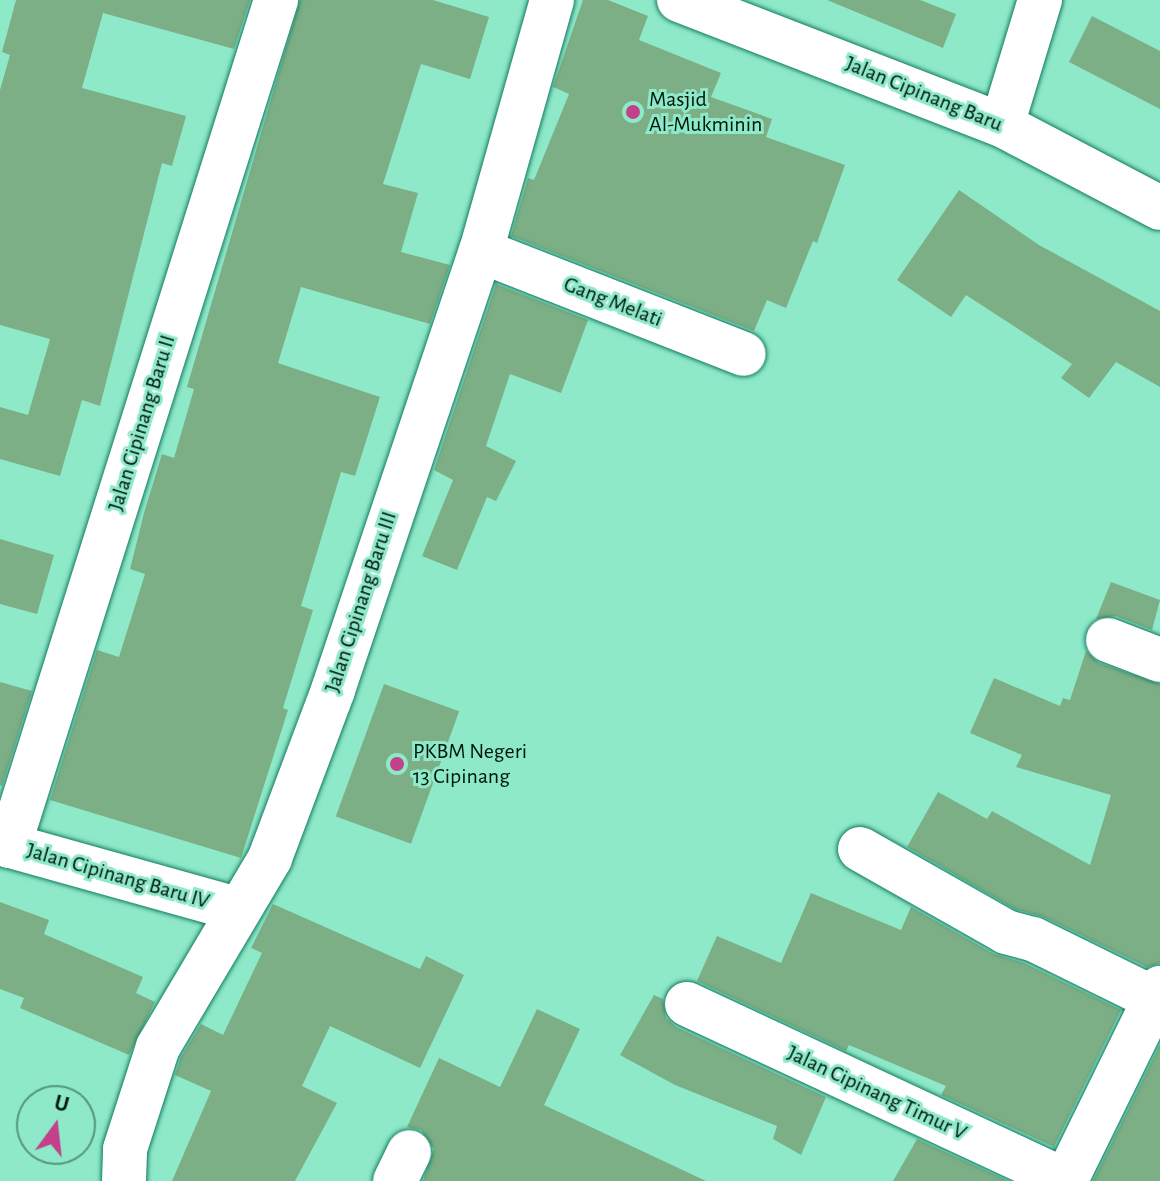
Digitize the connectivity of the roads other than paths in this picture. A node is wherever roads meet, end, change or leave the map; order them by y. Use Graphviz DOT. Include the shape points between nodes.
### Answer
graph roads {
  1 [pos="276,0"];
  2 [pos="552,0"];
  3 [pos="679,0"];
  4 [pos="1040,0"];
  5 [pos="1002,125"];
  6 [pos="1160,208"];
  7 [pos="481,251"];
  8 [pos="744,354"];
  9 [pos="1108,640"];
  10 [pos="1160,660"];
  11 [pos="5,845"];
  12 [pos="860,849"];
  13 [pos="236,909"];
  14 [pos="1158,994"];
  15 [pos="687,1004"];
  16 [pos="124,1181"];
  17 [pos="1067,1181"];
  1 -- 11 [label="street, Jalan Cipinang Baru II"];
  2 -- 7 [label="street, Jalan Cipinang Baru III"];
  3 -- 5 [label="street, Jalan Cipinang Baru"];
  4 -- 5 [label="street"];
  5 -- 6 [label="street, Jalan Cipinang Baru"];
  7 -- 8 [label="street, Gang Melati"];
  7 -- 13 [label="street, Jalan Cipinang Baru III" via="317,732 270,858"];
  9 -- 10 [label="street"];
  11 -- 13 [label="street, Jalan Cipinang Baru IV"];
  12 -- 14 [label="street" via="1006,932"];
  13 -- 16 [label="street, Jalan Cipinang Baru III" via="158,1047 125,1149"];
  14 -- 17 [label="street"];
  15 -- 17 [label="street, Jalan Cipinang Timur V"];
}
